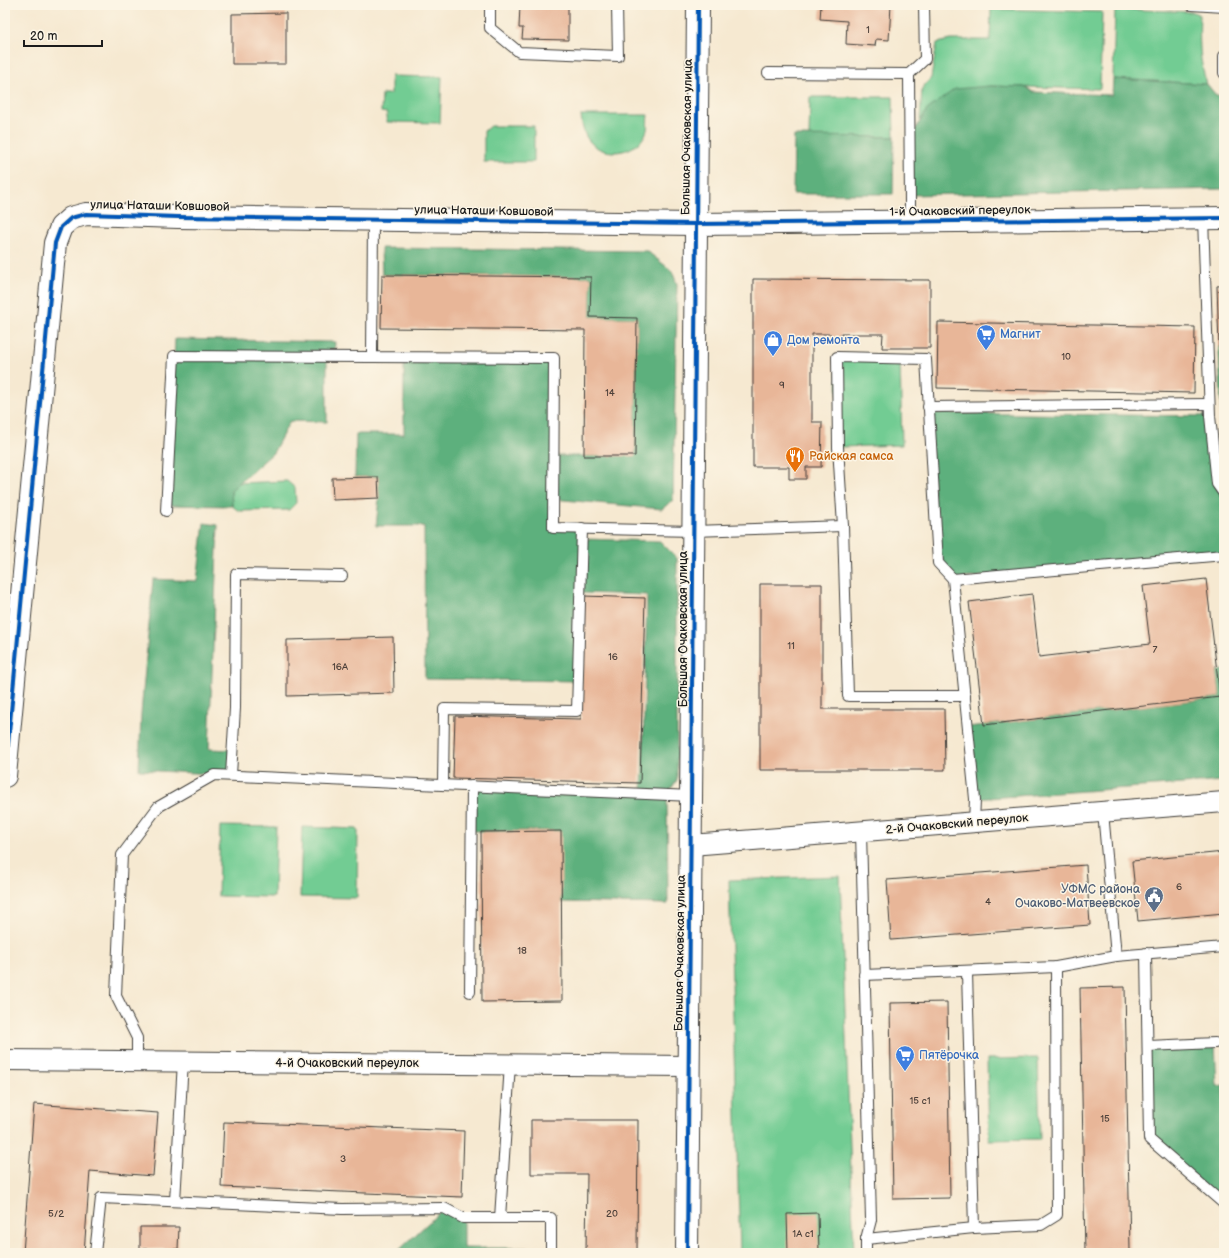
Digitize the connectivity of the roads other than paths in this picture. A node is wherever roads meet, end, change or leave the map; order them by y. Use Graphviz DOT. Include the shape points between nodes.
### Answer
graph roads {
  1 [pos="490,5"];
  2 [pos="617,5"];
  3 [pos="698,5"];
  4 [pos="924,5"];
  5 [pos="1191,5"];
  6 [pos="1224,7"];
  7 [pos="1224,56"];
  8 [pos="768,73"];
  9 [pos="1224,73"];
  10 [pos="909,74"];
  11 [pos="1214,218"];
  12 [pos="373,220"];
  13 [pos="909,221"];
  14 [pos="696,224"];
  15 [pos="372,357"];
  16 [pos="1209,404"];
  17 [pos="928,407"];
  18 [pos="1224,494"];
  19 [pos="166,511"];
  20 [pos="843,526"];
  21 [pos="582,528"];
  22 [pos="694,531"];
  23 [pos="1224,555"];
  24 [pos="342,576"];
  25 [pos="953,579"];
  26 [pos="965,696"];
  27 [pos="5,776"];
  28 [pos="231,776"];
  29 [pos="443,785"];
  30 [pos="472,786"];
  31 [pos="692,796"];
  32 [pos="1224,802"];
  33 [pos="1103,812"];
  34 [pos="974,823"];
  35 [pos="861,832"];
  36 [pos="691,845"];
  37 [pos="1224,947"];
  38 [pos="1146,953"];
  39 [pos="1116,956"];
  40 [pos="1056,967"];
  41 [pos="967,972"];
  42 [pos="864,975"];
  43 [pos="470,992"];
  44 [pos="1215,1043"];
  45 [pos="1148,1046"];
  46 [pos="5,1060"];
  47 [pos="137,1061"];
  48 [pos="183,1061"];
  49 [pos="510,1064"];
  50 [pos="688,1066"];
  51 [pos="174,1201"];
  52 [pos="1224,1204"];
  53 [pos="500,1218"];
  54 [pos="974,1228"];
  55 [pos="866,1239"];
  56 [pos="95,1253"];
  57 [pos="551,1253"];
  58 [pos="687,1253"];
  59 [pos="866,1253"];
  1 -- 2 [label="lane" via="490,28 519,52 618,56"];
  3 -- 14 [label="street, Большая Очаковская улица"];
  4 -- 10 [label="lane" via="925,59"];
  5 -- 6 [label="lane"];
  7 -- 9 [label="lane"];
  8 -- 10 [label="lane"];
  10 -- 13 [label="lane"];
  11 -- 13 [label="street, 1-й Очаковский переулок"];
  11 -- 16 [label="lane"];
  12 -- 14 [label="street, улица Наташи Ковшовой"];
  12 -- 15 [label="lane"];
  12 -- 27 [label="street, улица Наташи Ковшовой" via="86,214 71,218 61,227 54,243"];
  13 -- 14 [label="street, 1-й Очаковский переулок"];
  14 -- 22 [label="street, Большая Очаковская улица"];
  15 -- 19 [label="lane" via="174,356"];
  15 -- 21 [label="lane" via="554,358 553,528"];
  16 -- 17 [label="lane"];
  16 -- 18 [label="lane" via="1217,484"];
  17 -- 20 [label="lane" via="926,359 837,357 838,447"];
  17 -- 25 [label="lane" via="938,563"];
  20 -- 22 [label="lane"];
  20 -- 26 [label="lane" via="848,696"];
  21 -- 22 [label="lane"];
  21 -- 29 [label="lane" via="577,711 444,709"];
  22 -- 31 [label="street, Большая Очаковская улица"];
  23 -- 25 [label="lane"];
  24 -- 28 [label="lane" via="236,574 235,708"];
  25 -- 26 [label="lane"];
  26 -- 34 [label="lane" via="975,799"];
  28 -- 29 [label="lane"];
  28 -- 47 [label="lane" via="214,775 158,807 122,855 116,996 137,1038"];
  29 -- 30 [label="lane"];
  30 -- 31 [label="lane"];
  30 -- 43 [label="lane"];
  31 -- 36 [label="street, Большая Очаковская улица"];
  32 -- 33 [label="street, 2-й Очаковский переулок"];
  33 -- 34 [label="street, 2-й Очаковский переулок"];
  33 -- 39 [label="lane"];
  34 -- 35 [label="street, 2-й Очаковский переулок"];
  35 -- 36 [label="street, 2-й Очаковский переулок"];
  35 -- 42 [label="lane"];
  36 -- 50 [label="street, Большая Очаковская улица"];
  37 -- 38 [label="lane"];
  38 -- 39 [label="lane"];
  38 -- 45 [label="lane"];
  39 -- 40 [label="lane"];
  40 -- 41 [label="lane"];
  40 -- 54 [label="lane" via="1057,1215 1041,1225"];
  41 -- 42 [label="lane"];
  41 -- 54 [label="lane"];
  42 -- 55 [label="lane" via="871,1220"];
  44 -- 45 [label="lane"];
  45 -- 52 [label="lane" via="1150,1139"];
  46 -- 47 [label="street, 4-й Очаковский переулок"];
  47 -- 48 [label="street, 4-й Очаковский переулок"];
  48 -- 49 [label="street, 4-й Очаковский переулок"];
  48 -- 51 [label="lane"];
  49 -- 50 [label="street, 4-й Очаковский переулок"];
  49 -- 53 [label="lane"];
  50 -- 58 [label="street, Большая Очаковская улица"];
  51 -- 53 [label="lane" via="342,1209 444,1208 463,1218"];
  51 -- 56 [label="lane" via="101,1198"];
  53 -- 57 [label="lane" via="551,1218"];
  54 -- 55 [label="lane"];
  55 -- 59 [label="lane"];
}
